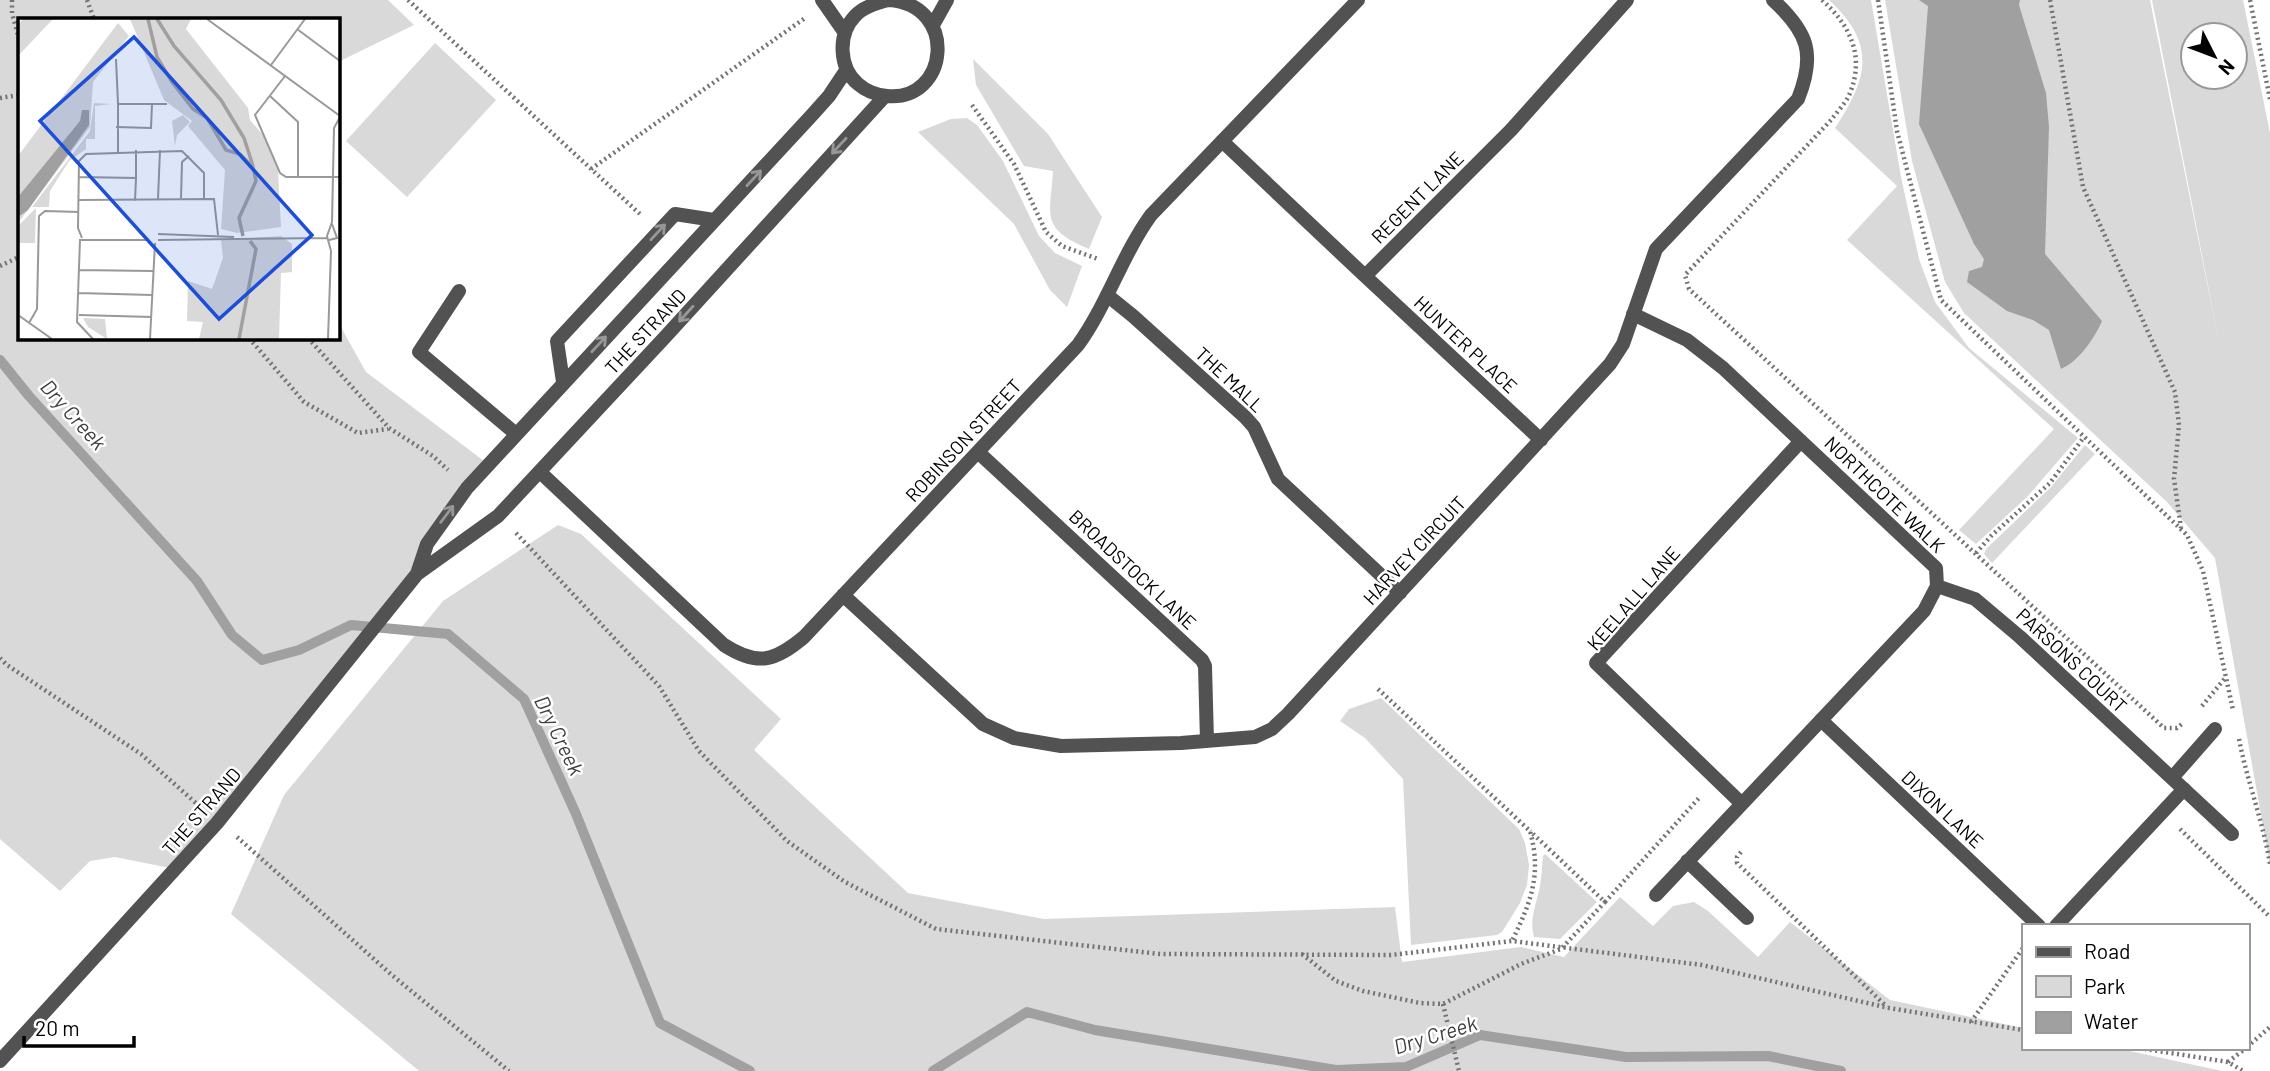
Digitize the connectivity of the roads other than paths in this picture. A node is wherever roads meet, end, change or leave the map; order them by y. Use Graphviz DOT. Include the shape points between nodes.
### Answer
graph roads {
  1 [pos="822,0"];
  2 [pos="895,0"];
  3 [pos="947,0"];
  4 [pos="1358,0"];
  5 [pos="1627,0"];
  6 [pos="1773,0"];
  7 [pos="867,2"];
  8 [pos="933,25"];
  9 [pos="845,33"];
  10 [pos="847,69"];
  11 [pos="885,96"];
  12 [pos="1222,141"];
  13 [pos="714,220"];
  14 [pos="1365,276"];
  15 [pos="460,291"];
  16 [pos="1107,295"];
  17 [pos="1633,314"];
  18 [pos="563,382"];
  19 [pos="516,434"];
  20 [pos="1541,440"];
  21 [pos="1801,441"];
  22 [pos="978,452"];
  23 [pos="540,472"];
  24 [pos="417,574"];
  25 [pos="1937,586"];
  26 [pos="1400,593"];
  27 [pos="843,595"];
  28 [pos="1821,720"];
  29 [pos="2215,729"];
  30 [pos="1207,741"];
  31 [pos="2172,778"];
  32 [pos="2183,789"];
  33 [pos="1741,803"];
  34 [pos="2232,834"];
  35 [pos="1687,861"];
  36 [pos="1656,895"];
  37 [pos="1747,918"];
  38 [pos="2037,924"];
  39 [pos="2058,924"];
  40 [pos="0,1061"];
  1 -- 9 [label="street"];
  2 -- 7 [label="street"];
  2 -- 8 [label="street" via="923,12"];
  3 -- 8 [label="street"];
  4 -- 12 [label="street, ROBINSON STREET"];
  5 -- 14 [label="street, REGENT LANE" via="1511,130"];
  6 -- 17 [label="street, HARVEY CIRCUIT" via="1792,18 1803,38 1808,58 1798,99 1656,249"];
  7 -- 9 [label="street"];
  8 -- 11 [label="street" via="939,46 926,81 910,93"];
  9 -- 10 [label="street" via="842,54"];
  10 -- 11 [label="street" via="858,84"];
  13 -- 10 [label="street, THE STRAND, one-way" via="829,96"];
  11 -- 23 [label="street, THE STRAND, one-way"];
  12 -- 14 [label="street"];
  12 -- 16 [label="street, ROBINSON STREET" via="1151,215"];
  18 -- 13 [label="street, THE STRAND, one-way"];
  18 -- 13 [label="street, one-way" via="557,341 675,214"];
  14 -- 20 [label="street, HUNTER PLACE"];
  15 -- 19 [label="street" via="419,352"];
  16 -- 22 [label="street, ROBINSON STREET" via="1078,345"];
  16 -- 26 [label="street, THE MALL" via="1245,417 1278,479"];
  17 -- 20 [label="street, HARVEY CIRCUIT" via="1610,364"];
  17 -- 21 [label="street, NORTHCOTE WALK" via="1687,340"];
  18 -- 19 [label="street, THE STRAND"];
  24 -- 19 [label="street, THE STRAND, one-way" via="427,544 442,521"];
  20 -- 26 [label="street, HARVEY CIRCUIT"];
  21 -- 25 [label="street, NORTHCOTE WALK" via="1936,568"];
  21 -- 33 [label="street, KEELALL LANE" via="1596,663"];
  22 -- 27 [label="street, ROBINSON STREET"];
  22 -- 30 [label="street, BROADSTOCK LANE" via="1202,660"];
  23 -- 24 [label="street, THE STRAND" via="498,516"];
  23 -- 27 [label="street, ROBINSON STREET" via="738,654 764,659 783,654"];
  24 -- 40 [label="street, THE STRAND" via="176,869"];
  25 -- 28 [label="street" via="1924,611"];
  25 -- 31 [label="street, PARSONS COURT" via="1975,599"];
  26 -- 30 [label="street, HARVEY CIRCUIT" via="1272,729 1255,737"];
  27 -- 30 [label="street, HARVEY CIRCUIT" via="983,724 1014,738 1061,746"];
  28 -- 33 [label="street"];
  28 -- 38 [label="street, DIXON LANE"];
  29 -- 31 [label="street"];
  31 -- 32 [label="street, PARSONS COURT"];
  32 -- 34 [label="street, PARSONS COURT"];
  32 -- 39 [label="street"];
  33 -- 35 [label="street"];
  35 -- 36 [label="street"];
  35 -- 37 [label="street"];
}
